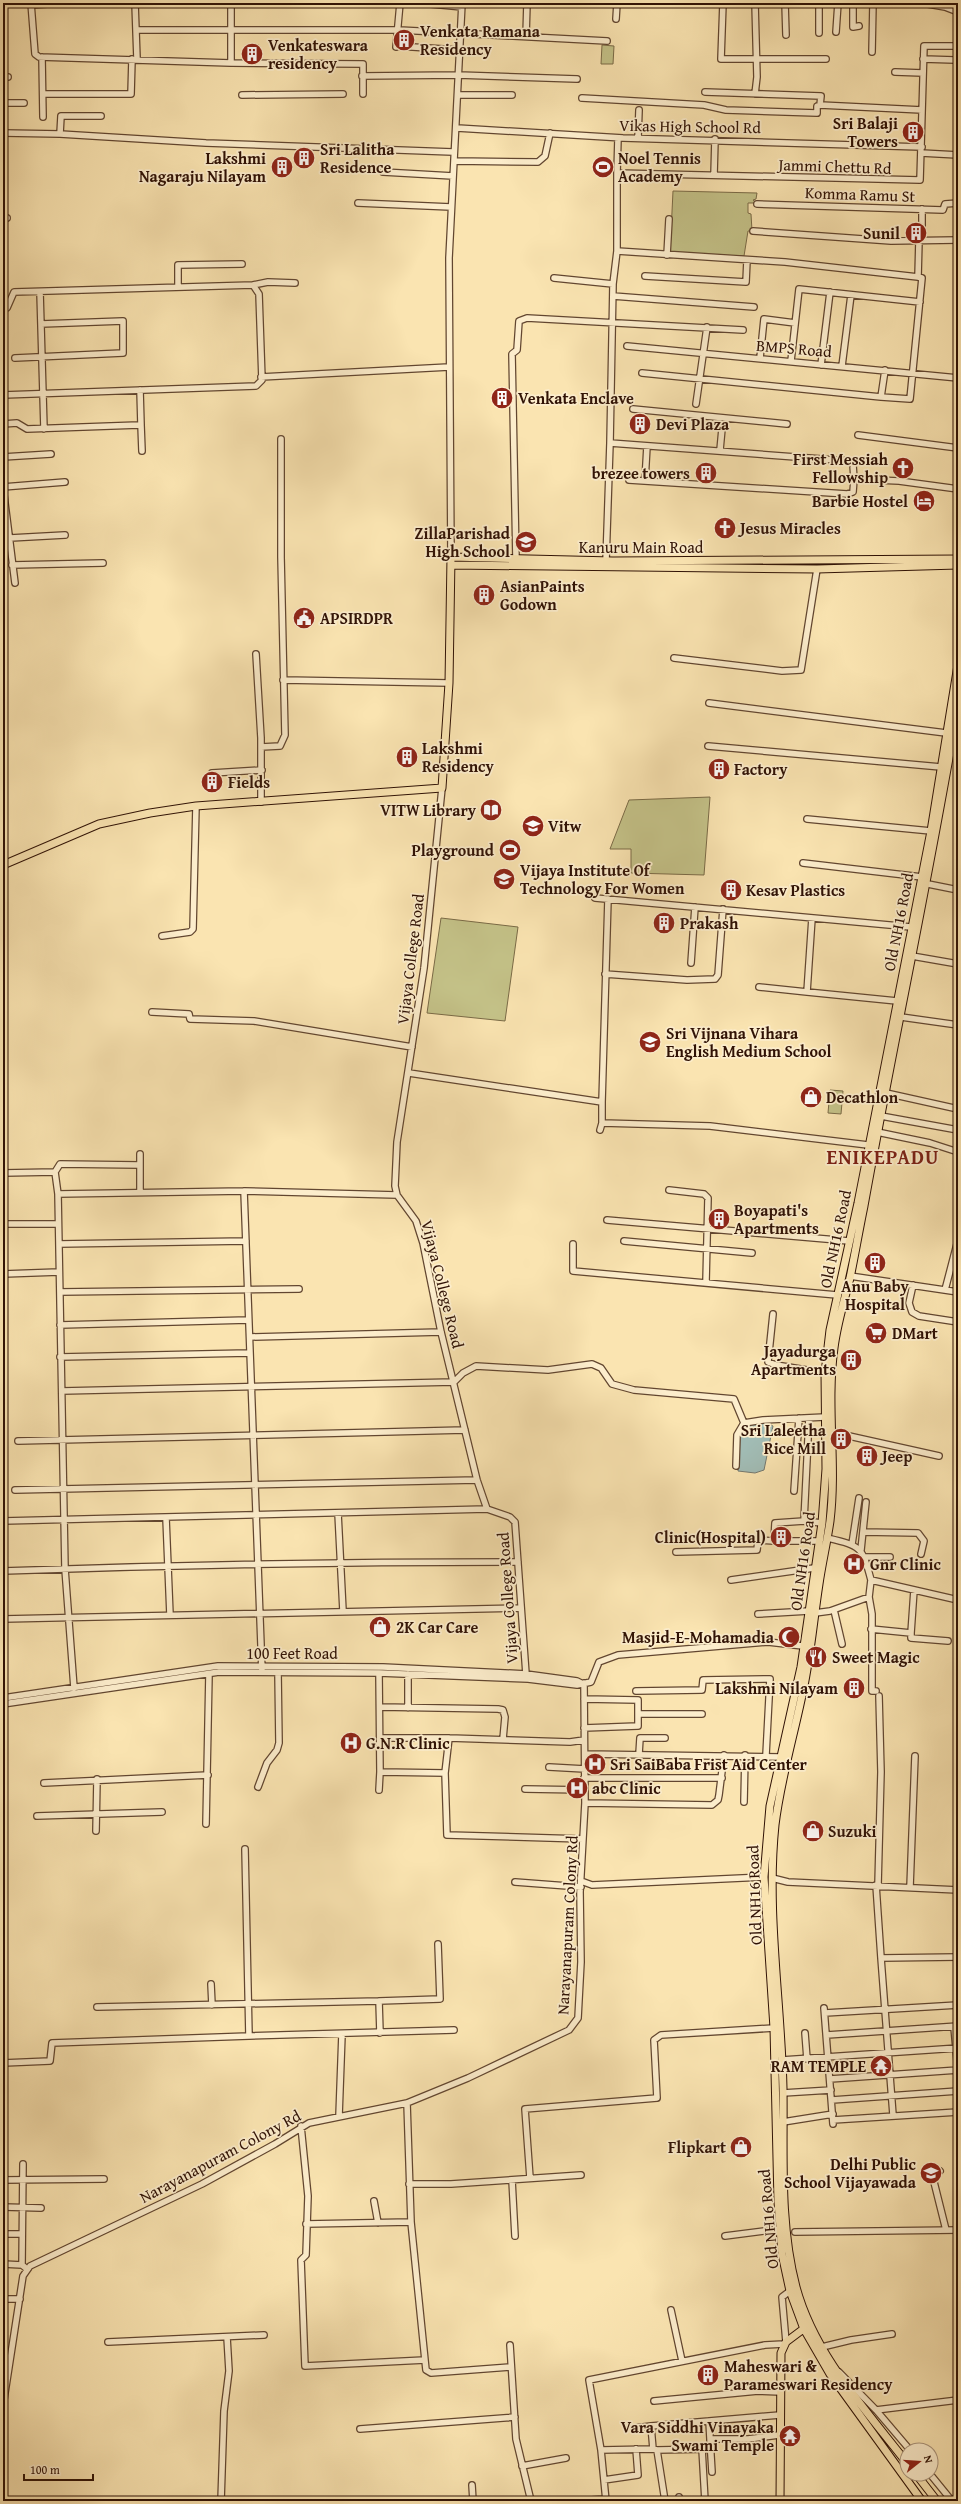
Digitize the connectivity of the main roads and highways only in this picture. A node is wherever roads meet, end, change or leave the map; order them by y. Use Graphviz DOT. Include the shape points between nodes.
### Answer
graph roads {
  1 [pos="958,560"];
  2 [pos="554,564"];
  3 [pos="452,565"];
  4 [pos="682,565"];
  5 [pos="958,565"];
  6 [pos="958,665"];
  7 [pos="958,706"];
  8 [pos="3,865"];
  9 [pos="923,881"];
  10 [pos="812,1612"];
  11 [pos="803,1646"];
  12 [pos="811,1648"];
  13 [pos="768,1877"];
  14 [pos="807,2327"];
  15 [pos="899,2453"];
  16 [pos="922,2482"];
  17 [pos="780,2501"];
  18 [pos="922,2501"];
  19 [pos="936,2501"];
  1 -- 4 [label="main road, Kanuru Main Road"];
  2 -- 3 [label="main road, Kanuru Main Road"];
  2 -- 3 [label="main road, Kanuru Main Road" via="516,559 451,557"];
  2 -- 4 [label="main road, Kanuru Main Road"];
  2 -- 4 [label="main road, Kanuru Main Road" via="606,561"];
  3 -- 8 [label="main road" via="449,683 442,788 196,806 99,824"];
  4 -- 5 [label="main road, Kanuru Main Road" via="817,569"];
  6 -- 9 [label="main road, Old NH16 Road"];
  7 -- 9 [label="main road, Old NH16 Road"];
  9 -- 10 [label="main road, Old NH16 Road" via="901,1017 850,1276 837,1325 833,1355 832,1489 827,1538"];
  9 -- 10 [label="main road, Old NH16 Road" via="830,1330 825,1373 826,1469 822,1523 814,1568"];
  10 -- 11 [label="main road, Old NH16 Road"];
  10 -- 12 [label="main road, Old NH16 Road"];
  11 -- 12 [label="main road"];
  11 -- 13 [label="main road, Old NH16 Road" via="770,1806"];
  12 -- 13 [label="main road, Old NH16 Road" via="779,1797"];
  13 -- 14 [label="main road, Old NH16 Road" via="782,2060 784,2205 789,2253"];
  13 -- 14 [label="main road, Old NH16 Road" via="780,2229 790,2291"];
  14 -- 15 [label="main road, Old NH16 Road" via="836,2370"];
  14 -- 17 [label="main road" via="785,2343 780,2357"];
  14 -- 18 [label="main road, Old NH16 Road" via="839,2387"];
  16 -- 19 [label="main road"];
}
